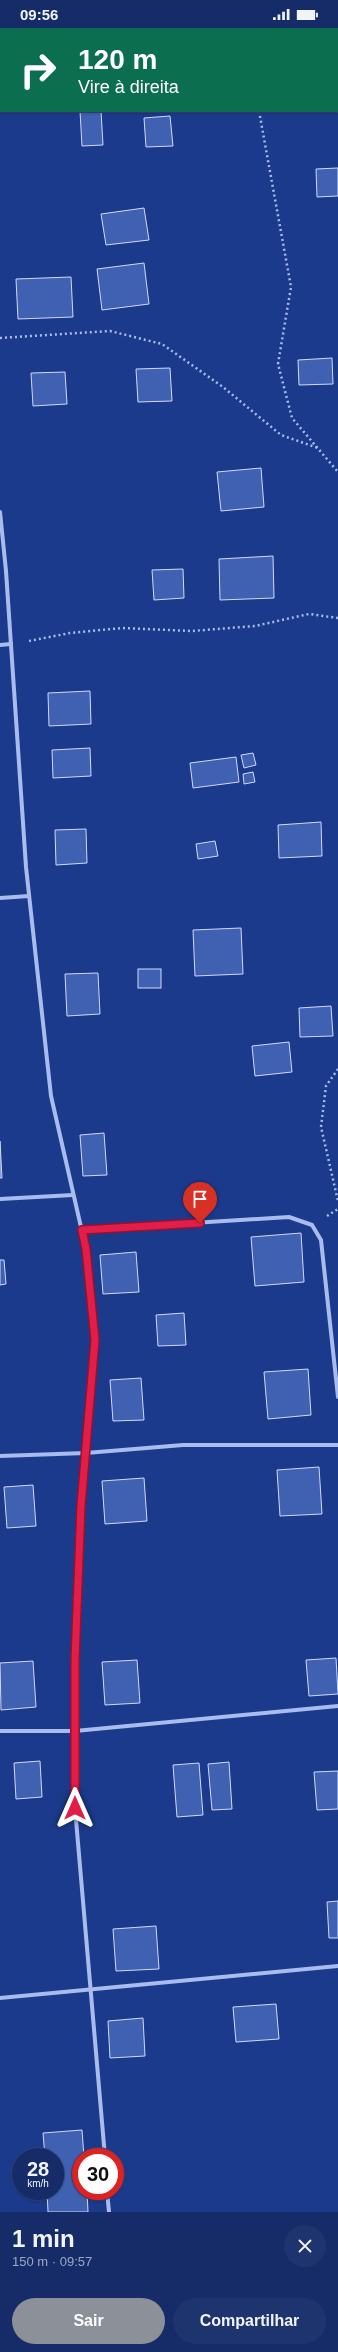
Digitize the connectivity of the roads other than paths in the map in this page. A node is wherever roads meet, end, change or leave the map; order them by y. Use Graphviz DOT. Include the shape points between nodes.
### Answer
graph roads {
  1 [pos="0,512"];
  2 [pos="11,644"];
  3 [pos="0,645"];
  4 [pos="29,896"];
  5 [pos="0,898"];
  6 [pos="73,1195"];
  7 [pos="0,1199"];
  8 [pos="82,1230"];
  9 [pos="338,1397"];
  10 [pos="338,1445"];
  11 [pos="86,1453"];
  12 [pos="0,1456"];
  13 [pos="338,1706"];
  14 [pos="0,1731"];
  15 [pos="75,1731"];
  16 [pos="338,1966"];
  17 [pos="91,1989"];
  18 [pos="0,1998"];
  19 [pos="104,2148"];
  20 [pos="108,2200"];
  21 [pos="109,2212"];
  1 -- 2 [label="street"];
  2 -- 3 [label="street"];
  2 -- 4 [label="street"];
  4 -- 5 [label="street"];
  4 -- 6 [label="street" via="51,1096"];
  6 -- 7 [label="street"];
  6 -- 8 [label="street"];
  8 -- 9 [label="street" via="289,1217 312,1225 321,1240"];
  8 -- 11 [label="street" via="95,1340"];
  10 -- 11 [label="street" via="183,1445"];
  11 -- 12 [label="street"];
  11 -- 15 [label="street" via="75,1660"];
  13 -- 15 [label="street"];
  14 -- 15 [label="street"];
  15 -- 17 [label="street" via="75,1808"];
  16 -- 17 [label="street"];
  17 -- 18 [label="street"];
  17 -- 19 [label="street"];
  20 -- 21 [label="street"];
}
